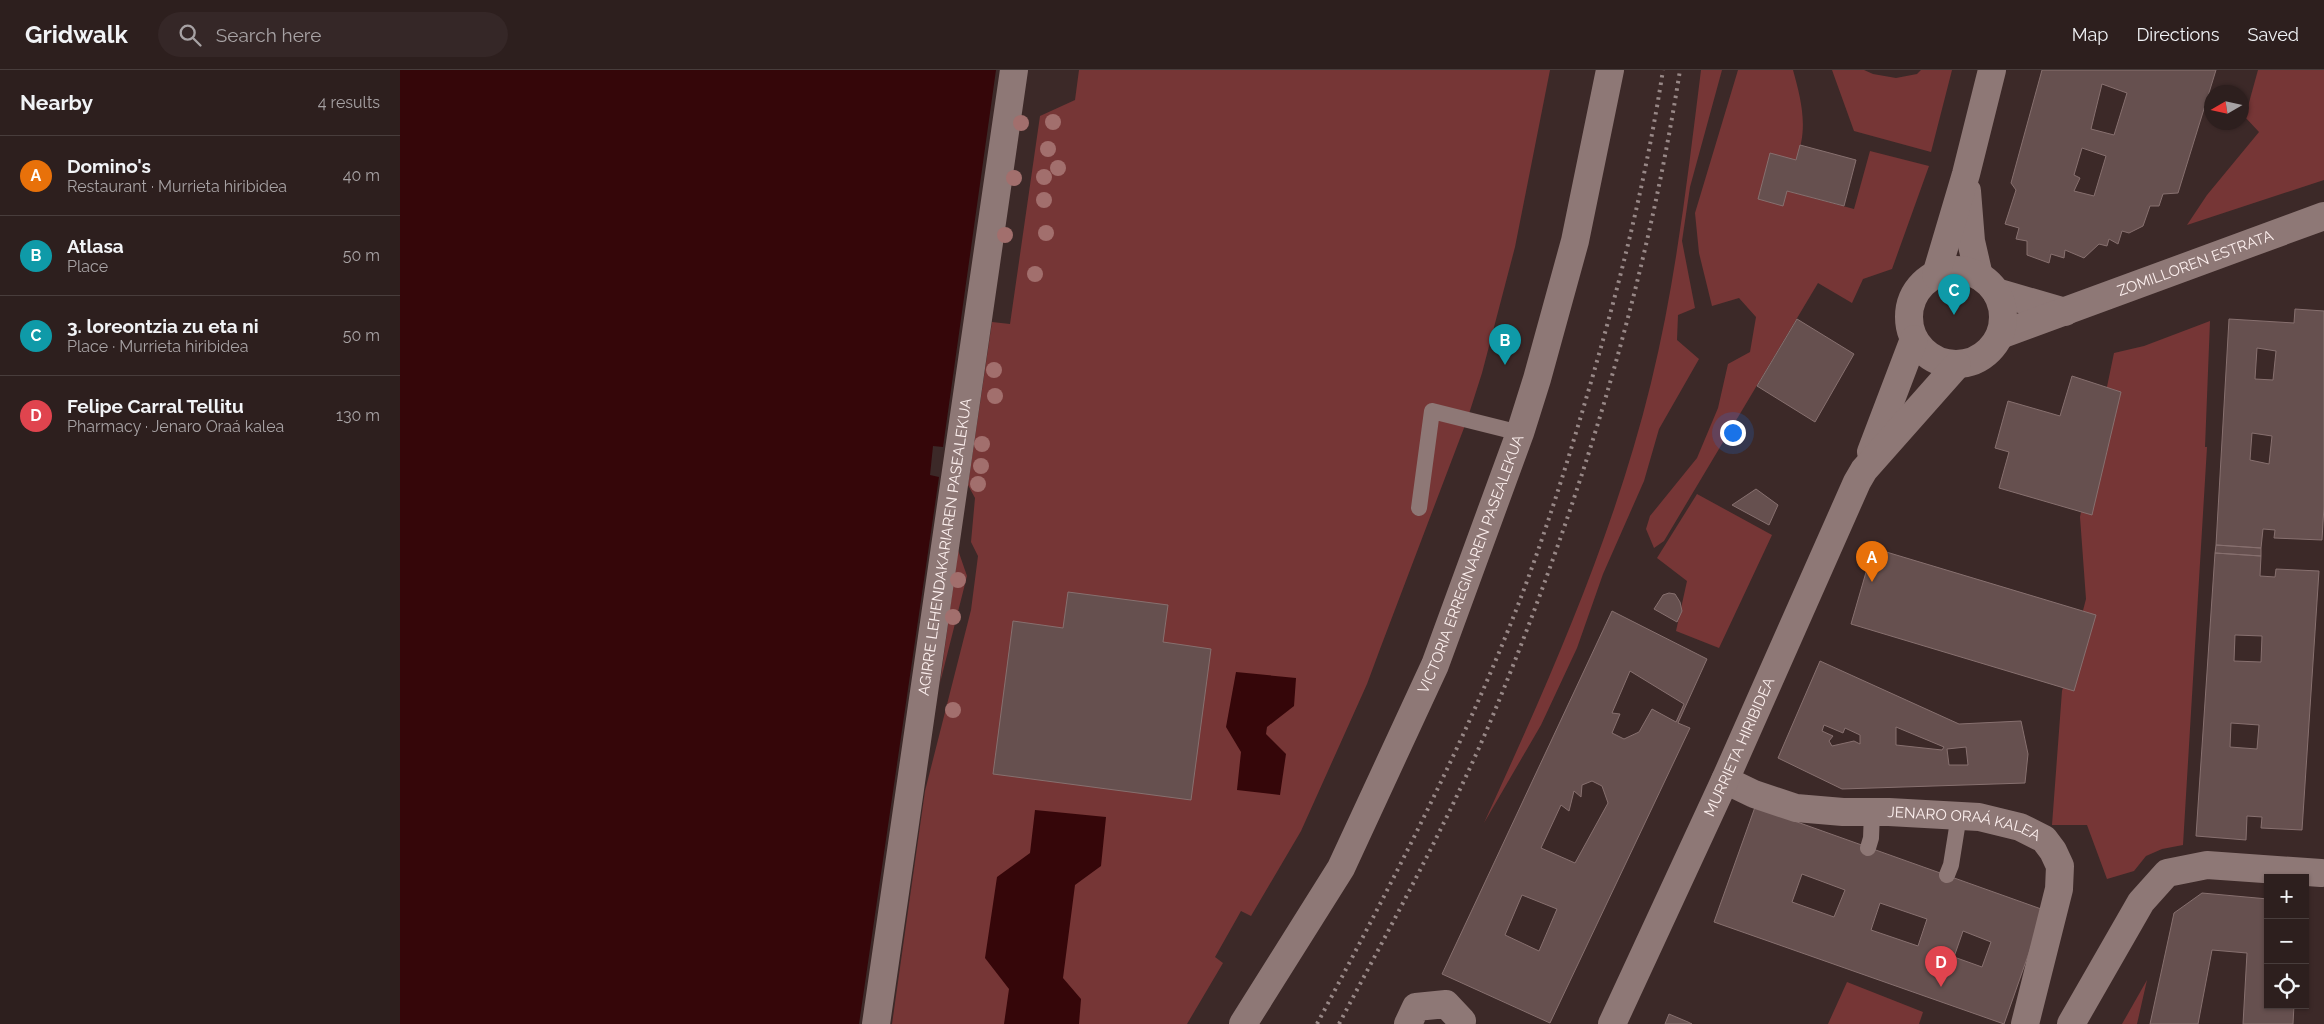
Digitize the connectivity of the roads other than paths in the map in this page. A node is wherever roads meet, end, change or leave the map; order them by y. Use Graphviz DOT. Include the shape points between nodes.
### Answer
graph roads {
  1 [pos="1014,70"];
  2 [pos="1610,70"];
  3 [pos="1992,70"];
  4 [pos="1966,174"];
  5 [pos="2324,216"];
  6 [pos="1936,275"];
  7 [pos="1988,284"];
  8 [pos="2065,312"];
  9 [pos="2000,335"];
  10 [pos="1914,339"];
  11 [pos="1957,365"];
  12 [pos="1520,433"];
  13 [pos="1864,470"];
  14 [pos="1419,508"];
  15 [pos="1725,780"];
  16 [pos="1872,812"];
  17 [pos="1959,815"];
  18 [pos="1868,848"];
  19 [pos="2323,872"];
  20 [pos="1947,876"];
  21 [pos="876,1024"];
  22 [pos="1243,1024"];
  23 [pos="1408,1024"];
  24 [pos="1460,1024"];
  25 [pos="1612,1024"];
  26 [pos="2025,1024"];
  27 [pos="2071,1024"];
  1 -- 21 [label="street, AGIRRE LEHENDAKARIAREN PASEALEKUA"];
  2 -- 12 [label="street, VICTORIA ERREGINAREN PASEALEKUA" via="1575,241"];
  3 -- 4 [label="street"];
  4 -- 6 [label="street"];
  4 -- 7 [label="street" via="1971,241"];
  5 -- 8 [label="street, ZOMILLOREN ESTRATA"];
  6 -- 7 [label="street" via="1966,271"];
  6 -- 10 [label="street" via="1914,296 1910,310"];
  7 -- 8 [label="street"];
  7 -- 9 [label="street" via="2002,320"];
  8 -- 9 [label="street, ZOMILLOREN ESTRATA"];
  9 -- 11 [label="street" via="1982,356"];
  10 -- 11 [label="street" via="1932,358"];
  10 -- 13 [label="street, MURRIETA HIRIBIDEA"];
  11 -- 13 [label="street, MURRIETA HIRIBIDEA"];
  12 -- 14 [label="lane" via="1432,411"];
  12 -- 22 [label="street, VICTORIA ERREGINAREN PASEALEKUA" via="1435,665 1342,868"];
  13 -- 15 [label="street, MURRIETA HIRIBIDEA"];
  15 -- 16 [label="street, JENARO ORAÁ KALEA" via="1796,808"];
  15 -- 25 [label="street, MURRIETA HIRIBIDEA"];
  16 -- 17 [label="street, JENARO ORAÁ KALEA"];
  16 -- 18 [label="lane"];
  17 -- 20 [label="lane"];
  17 -- 26 [label="street, JENARO ORAÁ KALEA" via="2020,826 2044,839 2060,866 2059,890"];
  19 -- 27 [label="street" via="2207,864 2167,873 2141,902"];
  23 -- 24 [label="street" via="1416,1007 1446,1004 1462,1021"];
}
